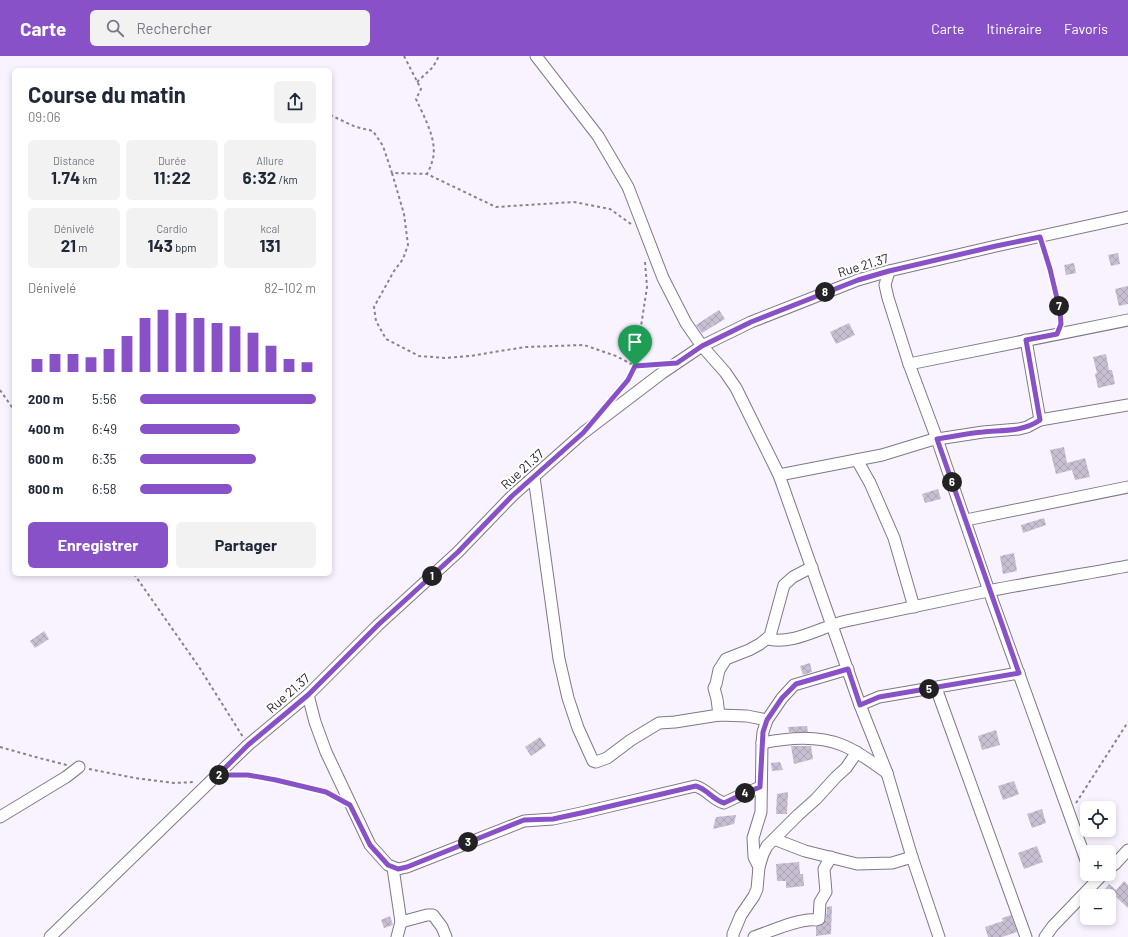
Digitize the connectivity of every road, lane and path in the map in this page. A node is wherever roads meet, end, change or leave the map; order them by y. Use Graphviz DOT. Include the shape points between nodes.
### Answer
graph roads {
  1 [pos="404,56"];
  2 [pos="439,56"];
  3 [pos="536,56"];
  4 [pos="417,82"];
  5 [pos="332,116"];
  6 [pos="392,173"];
  7 [pos="427,174"];
  8 [pos="1128,217"];
  9 [pos="634,229"];
  10 [pos="1040,237"];
  11 [pos="645,260"];
  12 [pos="889,271"];
  13 [pos="1128,320"];
  14 [pos="1057,334"];
  15 [pos="1026,340"];
  16 [pos="702,346"];
  17 [pos="656,364"];
  18 [pos="909,364"];
  19 [pos="635,366"];
  20 [pos="0,390"];
  21 [pos="614,397"];
  22 [pos="1128,405"];
  23 [pos="12,407"];
  24 [pos="1040,420"];
  25 [pos="937,439"];
  26 [pos="857,460"];
  27 [pos="779,475"];
  28 [pos="534,477"];
  29 [pos="1128,487"];
  30 [pos="966,520"];
  31 [pos="1128,566"];
  32 [pos="812,567"];
  33 [pos="135,576"];
  34 [pos="989,591"];
  35 [pos="914,607"];
  36 [pos="832,624"];
  37 [pos="767,639"];
  38 [pos="848,669"];
  39 [pos="1019,673"];
  40 [pos="936,688"];
  41 [pos="308,695"];
  42 [pos="860,705"];
  43 [pos="718,715"];
  44 [pos="767,720"];
  45 [pos="1128,722"];
  46 [pos="762,743"];
  47 [pos="248,745"];
  48 [pos="0,747"];
  49 [pos="857,752"];
  50 [pos="79,767"];
  51 [pos="887,773"];
  52 [pos="218,775"];
  53 [pos="195,782"];
  54 [pos="760,787"];
  55 [pos="350,805"];
  56 [pos="1070,814"];
  57 [pos="0,817"];
  58 [pos="774,839"];
  59 [pos="1081,845"];
  60 [pos="1128,850"];
  61 [pos="831,857"];
  62 [pos="912,857"];
  63 [pos="1116,863"];
  64 [pos="759,867"];
  65 [pos="393,868"];
  66 [pos="1090,881"];
  67 [pos="401,922"];
  68 [pos="50,937"];
  69 [pos="397,937"];
  70 [pos="446,937"];
  71 [pos="733,937"];
  72 [pos="754,937"];
  73 [pos="939,937"];
  74 [pos="1026,937"];
  75 [pos="1046,937"];
  1 -- 4 [label="path"];
  2 -- 4 [label="path" via="433,67"];
  3 -- 16 [label="street" via="598,136 628,187 663,278 686,323"];
  4 -- 7 [label="path" via="421,89 416,99 434,144 433,161"];
  5 -- 6 [label="path" via="356,127 373,131 383,146"];
  6 -- 7 [label="path"];
  6 -- 19 [label="path" via="404,214 408,245 403,259 374,307 376,321 386,339 419,356 446,358 525,347 584,344"];
  7 -- 9 [label="path" via="496,207 574,202 610,209"];
  8 -- 10 [label="street, Rue 21.37"];
  10 -- 12 [label="street, Rue 21.37"];
  10 -- 14 [label="path" via="1060,311 1061,324"];
  11 -- 19 [label="path" via="647,287"];
  12 -- 16 [label="street, Rue 21.37" via="858,280 751,322"];
  12 -- 18 [label="street" via="885,285"];
  13 -- 14 [label="street"];
  14 -- 15 [label="street"];
  15 -- 18 [label="street"];
  15 -- 24 [label="street"];
  16 -- 27 [label="street" via="736,388"];
  16 -- 28 [label="street, Rue 21.37" via="583,433"];
  17 -- 19 [label="path"];
  18 -- 25 [label="street"];
  19 -- 21 [label="path" via="628,380"];
  20 -- 23 [label="path"];
  22 -- 24 [label="street"];
  24 -- 25 [label="street" via="1019,429"];
  25 -- 26 [label="street"];
  25 -- 30 [label="street"];
  26 -- 27 [label="street"];
  26 -- 35 [label="street" via="894,538"];
  27 -- 32 [label="street"];
  28 -- 41 [label="street, Rue 21.37"];
  28 -- 43 [label="street" via="559,658 568,698 593,761 607,758 659,723"];
  29 -- 30 [label="street"];
  30 -- 34 [label="street"];
  31 -- 34 [label="street"];
  32 -- 36 [label="street"];
  32 -- 37 [label="street" via="784,584"];
  33 -- 47 [label="path" via="199,667"];
  34 -- 35 [label="street"];
  34 -- 39 [label="street"];
  35 -- 36 [label="street"];
  36 -- 37 [label="street" via="799,637 774,641"];
  36 -- 38 [label="street"];
  37 -- 43 [label="street" via="726,659 719,670 714,688"];
  38 -- 42 [label="street"];
  38 -- 44 [label="street" via="794,685"];
  39 -- 40 [label="street"];
  39 -- 56 [label="street"];
  40 -- 42 [label="street" via="879,697"];
  40 -- 74 [label="street"];
  41 -- 47 [label="street, Rue 21.37"];
  41 -- 55 [label="street" via="326,752"];
  42 -- 51 [label="street"];
  43 -- 44 [label="street"];
  44 -- 46 [label="street"];
  45 -- 56 [label="path"];
  46 -- 49 [label="street" via="808,738 842,745"];
  46 -- 54 [label="street"];
  47 -- 52 [label="street, Rue 21.37"];
  48 -- 50 [label="path"];
  49 -- 51 [label="street"];
  49 -- 58 [label="street" via="846,768 816,800"];
  50 -- 53 [label="path" via="135,778 174,783"];
  50 -- 57 [label="street"];
  51 -- 62 [label="street"];
  52 -- 55 [label="path" via="248,775 295,784 326,792"];
  52 -- 68 [label="street, Rue 21.37"];
  54 -- 64 [label="street" via="761,812 754,838 754,857"];
  54 -- 65 [label="street" via="724,803 696,786 553,819 524,820 407,867"];
  55 -- 65 [label="street" via="370,845"];
  56 -- 59 [label="street"];
  58 -- 61 [label="street" via="805,851"];
  58 -- 64 [label="street" via="767,846"];
  60 -- 63 [label="street"];
  61 -- 62 [label="street" via="857,864 892,863"];
  61 -- 72 [label="street" via="824,869 826,892 820,902 819,919 800,921"];
  62 -- 73 [label="street"];
  64 -- 71 [label="street" via="757,889 741,915"];
  65 -- 67 [label="street"];
  66 -- 75 [label="street"];
  67 -- 69 [label="street"];
  67 -- 70 [label="street" via="433,914"];
}
